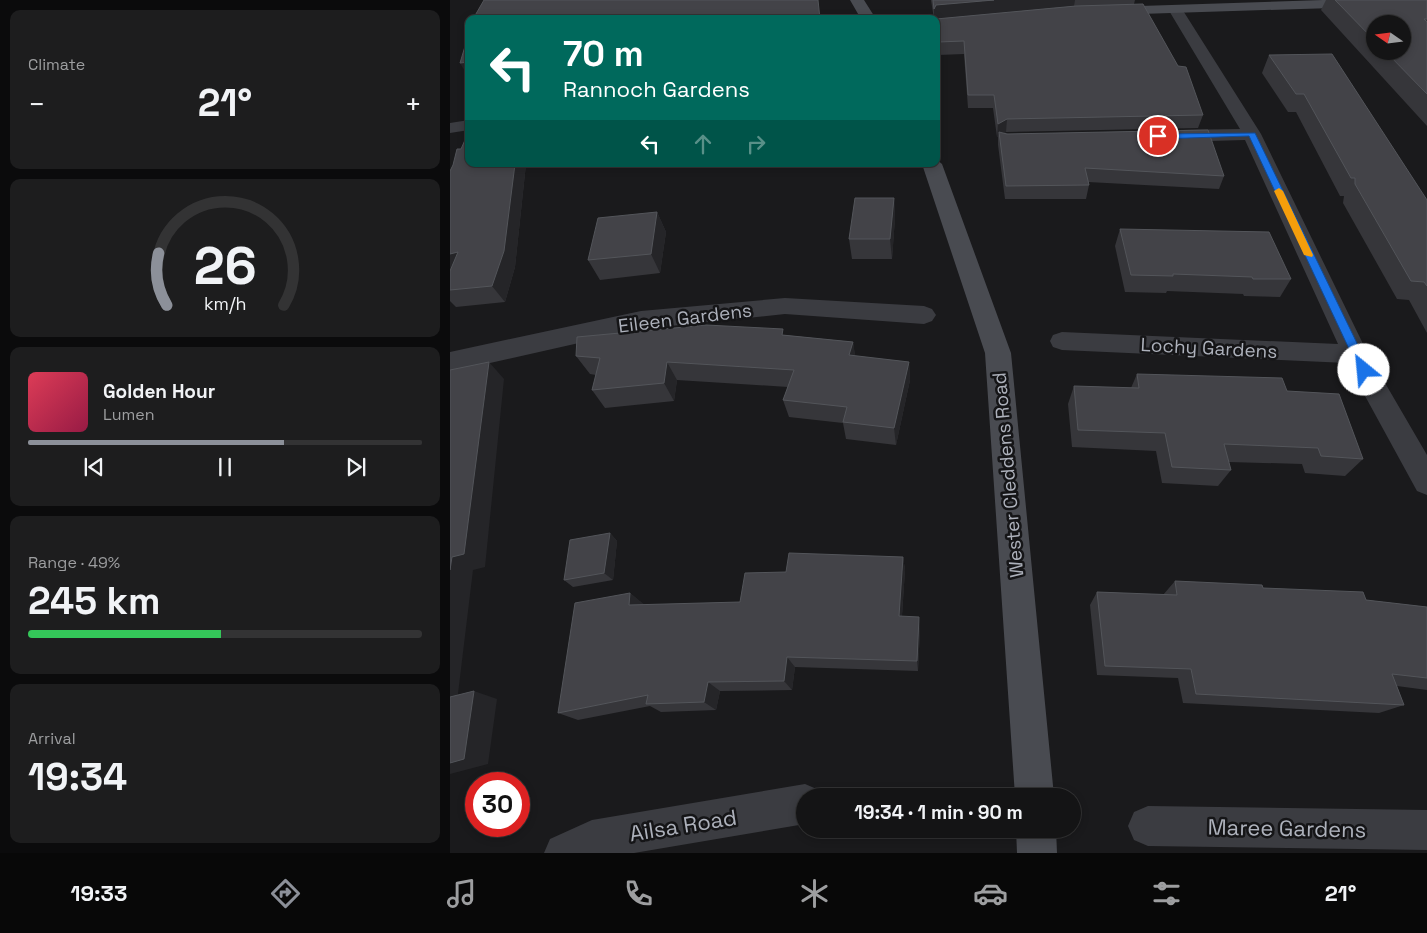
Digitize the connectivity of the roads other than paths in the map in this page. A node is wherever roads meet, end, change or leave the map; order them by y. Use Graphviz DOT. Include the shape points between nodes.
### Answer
graph roads {
  1 [pos="857,0"];
  2 [pos="1411,1"];
  3 [pos="1427,1"];
  4 [pos="1293,2"];
  5 [pos="1175,9"];
  6 [pos="1092,11"];
  7 [pos="866,15"];
  8 [pos="1427,16"];
  9 [pos="465,126"];
  10 [pos="450,128"];
  11 [pos="1252,134"];
  12 [pos="1154,136"];
  13 [pos="933,167"];
  14 [pos="924,315"];
  15 [pos="1062,342"];
  16 [pos="1355,354"];
  17 [pos="450,362"];
  18 [pos="1427,482"];
  19 [pos="1034,788"];
  20 [pos="796,806"];
  21 [pos="1148,826"];
  22 [pos="1427,830"];
  23 [pos="1036,838"];
  24 [pos="564,853"];
  25 [pos="1037,853"];
  1 -- 7 [label="street"];
  2 -- 3 [label="street"];
  2 -- 4 [label="street"];
  2 -- 8 [label="street"];
  4 -- 5 [label="street"];
  5 -- 6 [label="street"];
  5 -- 11 [label="street"];
  9 -- 10 [label="street"];
  11 -- 12 [label="street"];
  11 -- 16 [label="street"];
  13 -- 19 [label="street, Wester Cleddens Road" via="998,353"];
  14 -- 17 [label="street, Eileen Gardens" via="784,306 641,320"];
  15 -- 16 [label="street, Lochy Gardens"];
  16 -- 18 [label="street"];
  20 -- 24 [label="street, Ailsa Road" via="592,840"];
  21 -- 22 [label="street, Maree Gardens"];
  23 -- 25 [label="street"];
}
